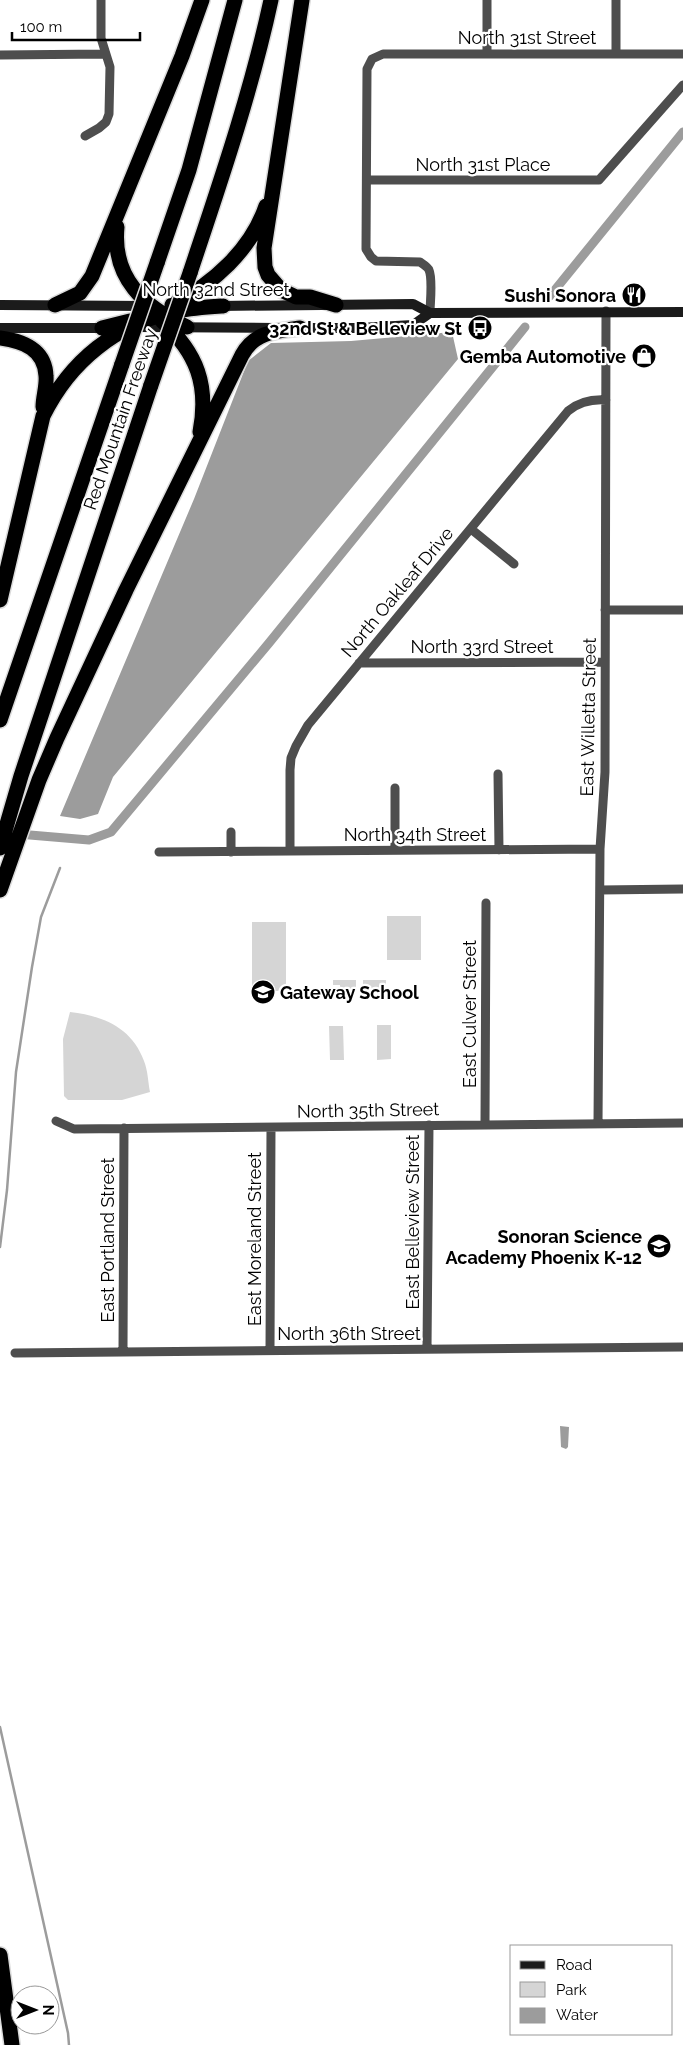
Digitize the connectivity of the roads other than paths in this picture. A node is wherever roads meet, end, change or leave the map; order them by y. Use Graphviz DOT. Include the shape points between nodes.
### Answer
graph roads {
  1 [pos="101,0"];
  2 [pos="202,0"];
  3 [pos="235,0"];
  4 [pos="271,0"];
  5 [pos="302,0"];
  6 [pos="487,0"];
  7 [pos="616,0"];
  8 [pos="487,53"];
  9 [pos="0,54"];
  10 [pos="105,54"];
  11 [pos="616,54"];
  12 [pos="683,54"];
  13 [pos="683,85"];
  14 [pos="85,136"];
  15 [pos="275,179"];
  16 [pos="367,180"];
  17 [pos="120,208"];
  18 [pos="0,305"];
  19 [pos="55,305"];
  20 [pos="336,305"];
  21 [pos="136,306"];
  22 [pos="223,306"];
  23 [pos="606,311"];
  24 [pos="683,312"];
  25 [pos="161,313"];
  26 [pos="430,313"];
  27 [pos="132,327"];
  28 [pos="187,327"];
  29 [pos="0,328"];
  30 [pos="102,328"];
  31 [pos="300,328"];
  32 [pos="0,338"];
  33 [pos="606,400"];
  34 [pos="43,416"];
  35 [pos="194,450"];
  36 [pos="471,529"];
  37 [pos="514,564"];
  38 [pos="0,600"];
  39 [pos="605,610"];
  40 [pos="683,610"];
  41 [pos="605,662"];
  42 [pos="359,663"];
  43 [pos="0,720"];
  44 [pos="498,774"];
  45 [pos="395,788"];
  46 [pos="231,832"];
  47 [pos="0,848"];
  48 [pos="600,849"];
  49 [pos="395,850"];
  50 [pos="499,850"];
  51 [pos="290,851"];
  52 [pos="159,852"];
  53 [pos="231,852"];
  54 [pos="683,889"];
  55 [pos="0,890"];
  56 [pos="600,890"];
  57 [pos="486,903"];
  58 [pos="56,1121"];
  59 [pos="683,1123"];
  60 [pos="485,1124"];
  61 [pos="598,1124"];
  62 [pos="429,1125"];
  63 [pos="124,1128"];
  64 [pos="271,1128"];
  65 [pos="683,1347"];
  66 [pos="428,1349"];
  67 [pos="270,1350"];
  68 [pos="123,1351"];
  69 [pos="15,1353"];
  70 [pos="0,1955"];
  71 [pos="12,2045"];
  1 -- 10 [label="street" via="101,38"];
  2 -- 17 [label="highway"];
  3 -- 43 [label="highway, Red Mountain Freeway, bridge" via="189,170"];
  4 -- 47 [label="highway, Red Mountain Freeway, bridge" via="235,135 21,776"];
  5 -- 15 [label="highway"];
  6 -- 8 [label="street"];
  7 -- 11 [label="street"];
  8 -- 11 [label="street, North 31st Street"];
  8 -- 16 [label="street, North 31st Street" via="383,54 372,59 367,69"];
  9 -- 10 [label="street"];
  10 -- 14 [label="street" via="110,67 109,114 106,122"];
  11 -- 12 [label="street, North 31st Street"];
  13 -- 16 [label="street, North 31st Place" via="599,180"];
  15 -- 20 [label="highway" via="264,248 268,275 274,284 290,295"];
  15 -- 25 [label="highway" via="263,213 245,245 218,274"];
  16 -- 26 [label="street" via="366,249 376,261 420,262 425,265 430,278"];
  17 -- 19 [label="highway" via="85,287 73,298"];
  17 -- 25 [label="highway" via="116,238 118,262 134,290"];
  18 -- 19 [label="main road, North 32nd Street"];
  19 -- 21 [label="main road, North 32nd Street"];
  20 -- 22 [label="main road, North 32nd Street"];
  20 -- 26 [label="main road, North 32nd Street" via="413,304"];
  21 -- 25 [label="highway"];
  22 -- 25 [label="highway"];
  23 -- 24 [label="main road, North 32nd Street"];
  23 -- 26 [label="main road, North 32nd Street"];
  23 -- 33 [label="street, East Willetta Street"];
  25 -- 27 [label="highway"];
  25 -- 28 [label="highway"];
  25 -- 30 [label="highway"];
  25 -- 35 [label="highway" via="189,351 201,380 204,406"];
  26 -- 31 [label="main road, North 32nd Street" via="413,324"];
  27 -- 30 [label="main road"];
  27 -- 34 [label="highway" via="107,341 77,365"];
  28 -- 31 [label="main road, North 32nd Street"];
  29 -- 30 [label="main road"];
  31 -- 35 [label="highway" via="265,334 246,347"];
  32 -- 34 [label="highway" via="18,340 37,351 42,359 46,376"];
  33 -- 36 [label="street, North Oakleaf Drive" via="590,400 568,412"];
  33 -- 39 [label="street, East Willetta Street"];
  34 -- 38 [label="highway"];
  35 -- 55 [label="highway" via="39,780"];
  36 -- 37 [label="street"];
  36 -- 42 [label="street, North Oakleaf Drive"];
  39 -- 40 [label="street"];
  39 -- 41 [label="street, East Willetta Street"];
  41 -- 42 [label="street, North 33rd Street"];
  41 -- 48 [label="street, East Willetta Street" via="605,772"];
  42 -- 51 [label="street, North Oakleaf Drive" via="308,725 291,758"];
  44 -- 50 [label="street"];
  45 -- 49 [label="street"];
  46 -- 53 [label="street"];
  48 -- 50 [label="street, North 34th Street"];
  48 -- 56 [label="street, East Willetta Street"];
  49 -- 50 [label="street, North 34th Street"];
  49 -- 51 [label="street, North 34th Street"];
  51 -- 53 [label="street, North 34th Street"];
  52 -- 53 [label="street, North 34th Street"];
  54 -- 56 [label="street"];
  56 -- 61 [label="street, East Willetta Street"];
  57 -- 60 [label="street, East Culver Street"];
  58 -- 63 [label="street, North 35th Street" via="74,1129"];
  59 -- 61 [label="street, North 35th Street"];
  60 -- 61 [label="street, North 35th Street"];
  60 -- 62 [label="street, North 35th Street"];
  62 -- 64 [label="street, North 35th Street"];
  62 -- 66 [label="street, East Belleview Street"];
  63 -- 64 [label="street, North 35th Street"];
  63 -- 68 [label="street, East Portland Street"];
  64 -- 67 [label="street, East Moreland Street"];
  65 -- 66 [label="street, North 36th Street"];
  66 -- 67 [label="street, North 36th Street"];
  67 -- 68 [label="street, North 36th Street"];
  68 -- 69 [label="street, North 36th Street"];
  70 -- 71 [label="highway"];
}
